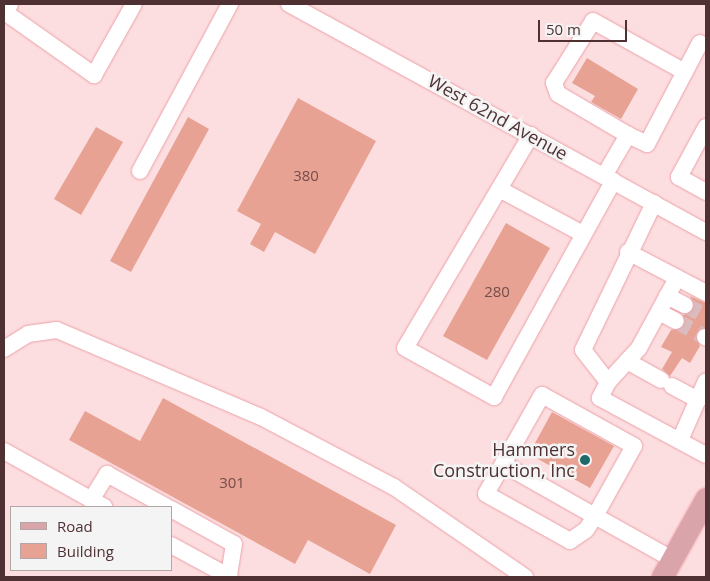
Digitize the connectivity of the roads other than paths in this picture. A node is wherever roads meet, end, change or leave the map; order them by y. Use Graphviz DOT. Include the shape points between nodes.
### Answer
graph roads {
  1 [pos="10,4"];
  2 [pos="134,4"];
  3 [pos="230,4"];
  4 [pos="289,4"];
  5 [pos="317,10"];
  6 [pos="700,43"];
  7 [pos="684,72"];
  8 [pos="706,128"];
  9 [pos="532,135"];
  10 [pos="628,135"];
  11 [pos="140,171"];
  12 [pos="609,178"];
  13 [pos="501,190"];
  14 [pos="706,190"];
  15 [pos="654,203"];
  16 [pos="705,229"];
  17 [pos="583,234"];
  18 [pos="628,252"];
  19 [pos="677,278"];
  20 [pos="706,293"];
  21 [pos="667,296"];
  22 [pos="685,305"];
  23 [pos="659,312"];
  24 [pos="676,321"];
  25 [pos="4,349"];
  26 [pos="627,361"];
  27 [pos="706,381"];
  28 [pos="608,382"];
  29 [pos="698,400"];
  30 [pos="680,440"];
  31 [pos="4,451"];
  32 [pos="706,455"];
  33 [pos="503,464"];
  34 [pos="706,498"];
  35 [pos="98,504"];
  36 [pos="166,506"];
  37 [pos="172,510"];
  38 [pos="595,516"];
  39 [pos="172,546"];
  40 [pos="667,568"];
  41 [pos="229,577"];
  42 [pos="525,577"];
  1 -- 2 [label="street" via="6,13 94,75"];
  3 -- 11 [label="street"];
  4 -- 5 [label="street, West 62nd Avenue"];
  5 -- 9 [label="street, West 62nd Avenue"];
  6 -- 7 [label="street"];
  7 -- 10 [label="street" via="647,144"];
  7 -- 10 [label="street" via="593,21 554,83 558,94"];
  8 -- 14 [label="street" via="678,176"];
  9 -- 12 [label="street, West 62nd Avenue"];
  9 -- 13 [label="street"];
  10 -- 12 [label="street"];
  12 -- 15 [label="street, West 62nd Avenue"];
  12 -- 17 [label="street"];
  13 -- 17 [label="street"];
  13 -- 17 [label="street" via="405,348 494,397"];
  15 -- 16 [label="street, West 62nd Avenue"];
  15 -- 18 [label="street"];
  18 -- 19 [label="street"];
  18 -- 28 [label="street" via="583,350"];
  19 -- 20 [label="street"];
  19 -- 21 [label="street"];
  21 -- 22 [label="street"];
  21 -- 23 [label="street"];
  23 -- 24 [label="street"];
  23 -- 26 [label="street" via="639,348"];
  25 -- 42 [label="street" via="28,334 57,330 261,417 394,487"];
  26 -- 28 [label="street"];
  26 -- 29 [label="street"];
  27 -- 29 [label="street"];
  28 -- 30 [label="street" via="600,398"];
  29 -- 30 [label="street"];
  30 -- 32 [label="street"];
  31 -- 35 [label="street"];
  33 -- 38 [label="street"];
  33 -- 38 [label="street" via="486,494 570,542 586,530"];
  33 -- 38 [label="street" via="542,395 634,446"];
  34 -- 40 [label="main road"];
  35 -- 36 [label="street" via="107,474"];
  37 -- 41 [label="street" via="234,544"];
  38 -- 40 [label="street"];
  39 -- 41 [label="street"];
}
